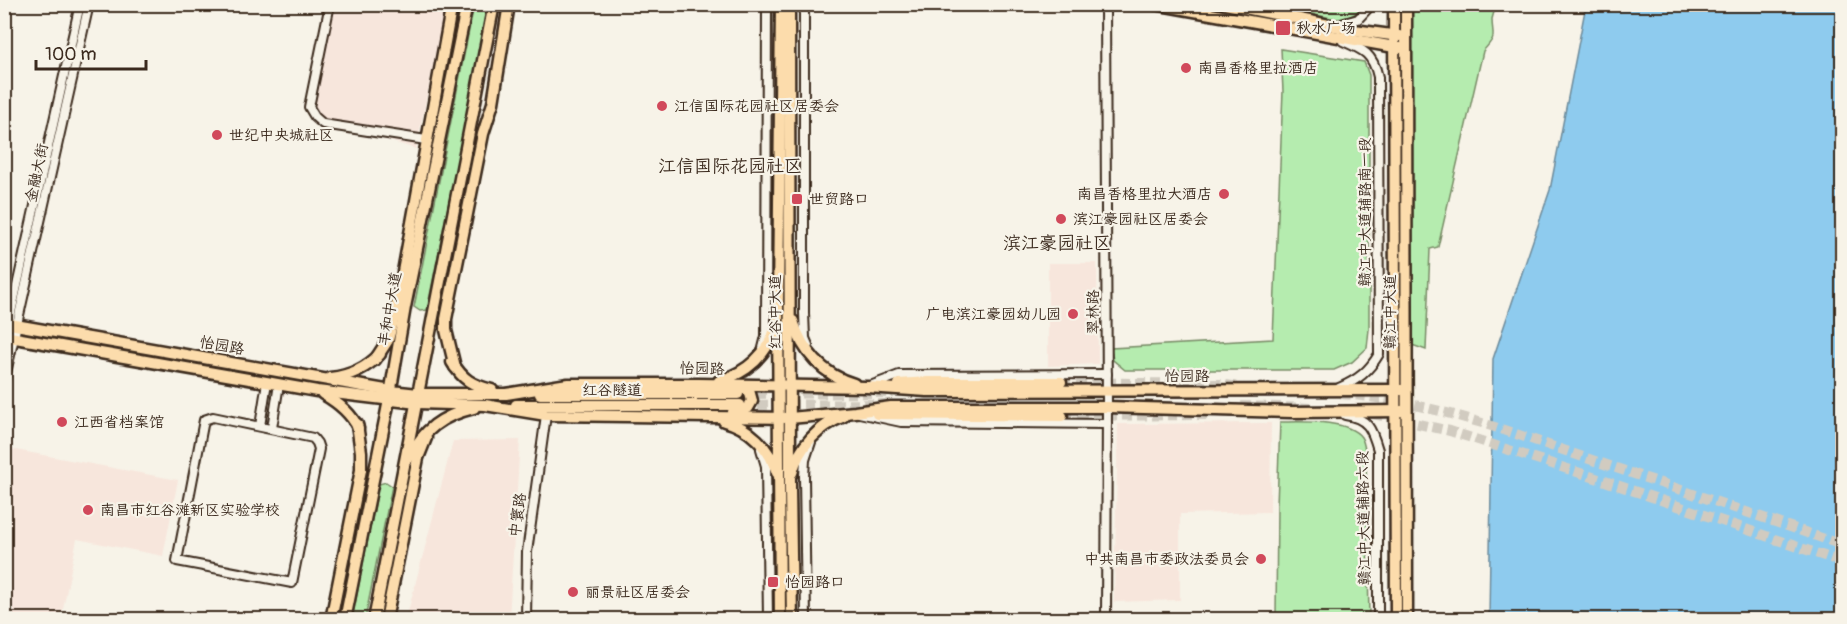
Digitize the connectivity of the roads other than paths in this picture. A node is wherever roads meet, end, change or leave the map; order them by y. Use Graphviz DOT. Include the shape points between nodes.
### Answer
graph roads {
  1 [pos="80,4"];
  2 [pos="89,4"];
  3 [pos="330,4"];
  4 [pos="452,4"];
  5 [pos="467,4"];
  6 [pos="494,4"];
  7 [pos="509,4"];
  8 [pos="767,4"];
  9 [pos="781,4"];
  10 [pos="789,4"];
  11 [pos="804,4"];
  12 [pos="1104,4"];
  13 [pos="1155,4"];
  14 [pos="1225,4"];
  15 [pos="1371,4"];
  16 [pos="1394,4"];
  17 [pos="1406,4"];
  18 [pos="1333,31"];
  19 [pos="1399,42"];
  20 [pos="426,140"];
  21 [pos="435,305"];
  22 [pos="778,305"];
  23 [pos="405,307"];
  24 [pos="790,312"];
  25 [pos="10,324"];
  26 [pos="8,338"];
  27 [pos="812,358"];
  28 [pos="758,359"];
  29 [pos="375,360"];
  30 [pos="455,367"];
  31 [pos="1107,374"];
  32 [pos="320,378"];
  33 [pos="4,382"];
  34 [pos="267,382"];
  35 [pos="1061,382"];
  36 [pos="279,384"];
  37 [pos="699,384"];
  38 [pos="785,385"];
  39 [pos="867,387"];
  40 [pos="1334,390"];
  41 [pos="1400,390"];
  42 [pos="317,391"];
  43 [pos="1107,392"];
  44 [pos="506,394"];
  45 [pos="390,396"];
  46 [pos="417,398"];
  47 [pos="485,405"];
  48 [pos="1107,407"];
  49 [pos="1400,411"];
  50 [pos="855,412"];
  51 [pos="1292,412"];
  52 [pos="546,416"];
  53 [pos="1062,416"];
  54 [pos="712,418"];
  55 [pos="785,418"];
  56 [pos="1107,423"];
  57 [pos="357,424"];
  58 [pos="260,426"];
  59 [pos="432,426"];
  60 [pos="272,428"];
  61 [pos="812,436"];
  62 [pos="758,439"];
  63 [pos="401,479"];
  64 [pos="371,483"];
  65 [pos="785,487"];
  66 [pos="1106,619"];
  67 [pos="331,620"];
  68 [pos="345,620"];
  69 [pos="374,620"];
  70 [pos="386,620"];
  71 [pos="526,620"];
  72 [pos="768,620"];
  73 [pos="780,620"];
  74 [pos="792,620"];
  75 [pos="806,620"];
  76 [pos="1074,620"];
  77 [pos="1378,620"];
  78 [pos="1396,620"];
  79 [pos="1407,620"];
  1 -- 25 [label="street, 金融大街"];
  2 -- 25 [label="street, 金融大街"];
  3 -- 20 [label="street" via="309,107 315,117 323,124"];
  4 -- 20 [label="main road"];
  5 -- 23 [label="main road, 丰和中大道"];
  6 -- 21 [label="main road"];
  7 -- 30 [label="main road" via="493,103 483,134 447,319"];
  8 -- 28 [label="street" via="766,336"];
  9 -- 22 [label="main road, 红谷中大道"];
  10 -- 24 [label="main road, 红谷中大道"];
  11 -- 27 [label="street" via="804,313"];
  12 -- 31 [label="street, 翠林路"];
  13 -- 18 [label="main road"];
  14 -- 18 [label="main road"];
  15 -- 18 [label="street" via="1358,19"];
  16 -- 19 [label="main road, 赣江中大道"];
  17 -- 19 [label="main road, 赣江中大道"];
  18 -- 19 [label="main road"];
  18 -- 40 [label="street, 赣江中大道辅路南一段" via="1370,57 1378,77 1378,354 1364,375"];
  19 -- 41 [label="main road, 赣江中大道"];
  20 -- 29 [label="main road" via="396,310 388,340"];
  21 -- 30 [label="main road" via="441,338"];
  21 -- 46 [label="main road"];
  22 -- 28 [label="main road" via="774,334"];
  22 -- 38 [label="main road, 红谷中大道"];
  23 -- 29 [label="main road" via="390,344"];
  23 -- 45 [label="main road, 丰和中大道"];
  24 -- 27 [label="main road"];
  24 -- 38 [label="main road, 红谷中大道"];
  25 -- 26 [label="street, 金融大街"];
  25 -- 32 [label="main road, 怡园路"];
  26 -- 33 [label="street, 金融大街"];
  26 -- 34 [label="main road, 怡园路"];
  27 -- 39 [label="main road" via="844,381"];
  28 -- 37 [label="main road" via="731,378"];
  29 -- 32 [label="main road" via="350,374"];
  30 -- 44 [label="main road" via="473,385"];
  31 -- 39 [label="street" via="899,375"];
  31 -- 43 [label="street, 翠林路"];
  32 -- 45 [label="main road, 怡园路"];
  34 -- 36 [label="main road, 怡园路"];
  34 -- 58 [label="street"];
  35 -- 39 [label="main road" via="928,382"];
  36 -- 42 [label="main road, 怡园路"];
  36 -- 60 [label="street"];
  37 -- 38 [label="main road, 怡园路"];
  37 -- 44 [label="main road, 怡园路" via="567,384"];
  37 -- 54 [label="main road" via="748,390 752,401 748,408"];
  38 -- 39 [label="main road, 怡园路"];
  38 -- 55 [label="main road, 红谷中大道"];
  39 -- 43 [label="main road, 怡园路" via="927,392"];
  40 -- 41 [label="main road, 怡园路"];
  40 -- 43 [label="main road, 怡园路"];
  41 -- 49 [label="main road, 赣江中大道"];
  42 -- 45 [label="main road, 怡园路"];
  42 -- 57 [label="main road" via="339,405"];
  43 -- 48 [label="street, 翠林路"];
  44 -- 46 [label="main road, 怡园路"];
  44 -- 47 [label="main road, 红谷隧道" via="739,399"];
  45 -- 46 [label="main road, 怡园路"];
  45 -- 64 [label="main road, 丰和中大道"];
  46 -- 47 [label="main road, 怡园路"];
  46 -- 63 [label="main road"];
  47 -- 52 [label="main road, 怡园路"];
  47 -- 59 [label="main road" via="456,413"];
  48 -- 50 [label="main road, 怡园路" via="891,407"];
  48 -- 51 [label="main road, 怡园路"];
  48 -- 56 [label="street, 翠林路"];
  49 -- 51 [label="main road, 怡园路"];
  49 -- 78 [label="main road, 赣江中大道"];
  49 -- 79 [label="main road, 赣江中大道"];
  50 -- 53 [label="main road"];
  50 -- 55 [label="main road, 怡园路"];
  50 -- 56 [label="street" via="901,422"];
  50 -- 61 [label="main road" via="832,421"];
  51 -- 77 [label="street, 赣江中大道辅路六段" via="1348,415 1359,418 1373,432 1378,450"];
  52 -- 54 [label="main road, 怡园路"];
  52 -- 71 [label="street, 中寰路" via="527,552"];
  54 -- 55 [label="main road, 怡园路"];
  54 -- 62 [label="main road" via="737,425"];
  55 -- 65 [label="main road, 红谷中大道"];
  56 -- 66 [label="street, 翠林路"];
  57 -- 64 [label="main road" via="365,443"];
  57 -- 67 [label="main road" via="361,470"];
  58 -- 60 [label="street"];
  58 -- 60 [label="street" via="213,417 204,420 177,561 292,583 319,449 313,438"];
  59 -- 63 [label="main road" via="418,440"];
  59 -- 70 [label="main road" via="418,458"];
  61 -- 65 [label="main road"];
  61 -- 75 [label="street" via="804,476"];
  62 -- 65 [label="main road"];
  62 -- 72 [label="street" via="766,466"];
  63 -- 69 [label="main road"];
  64 -- 68 [label="main road, 丰和中大道"];
  65 -- 73 [label="main road, 红谷中大道"];
  65 -- 74 [label="main road, 红谷中大道"];
  66 -- 76 [label="street"];
}
